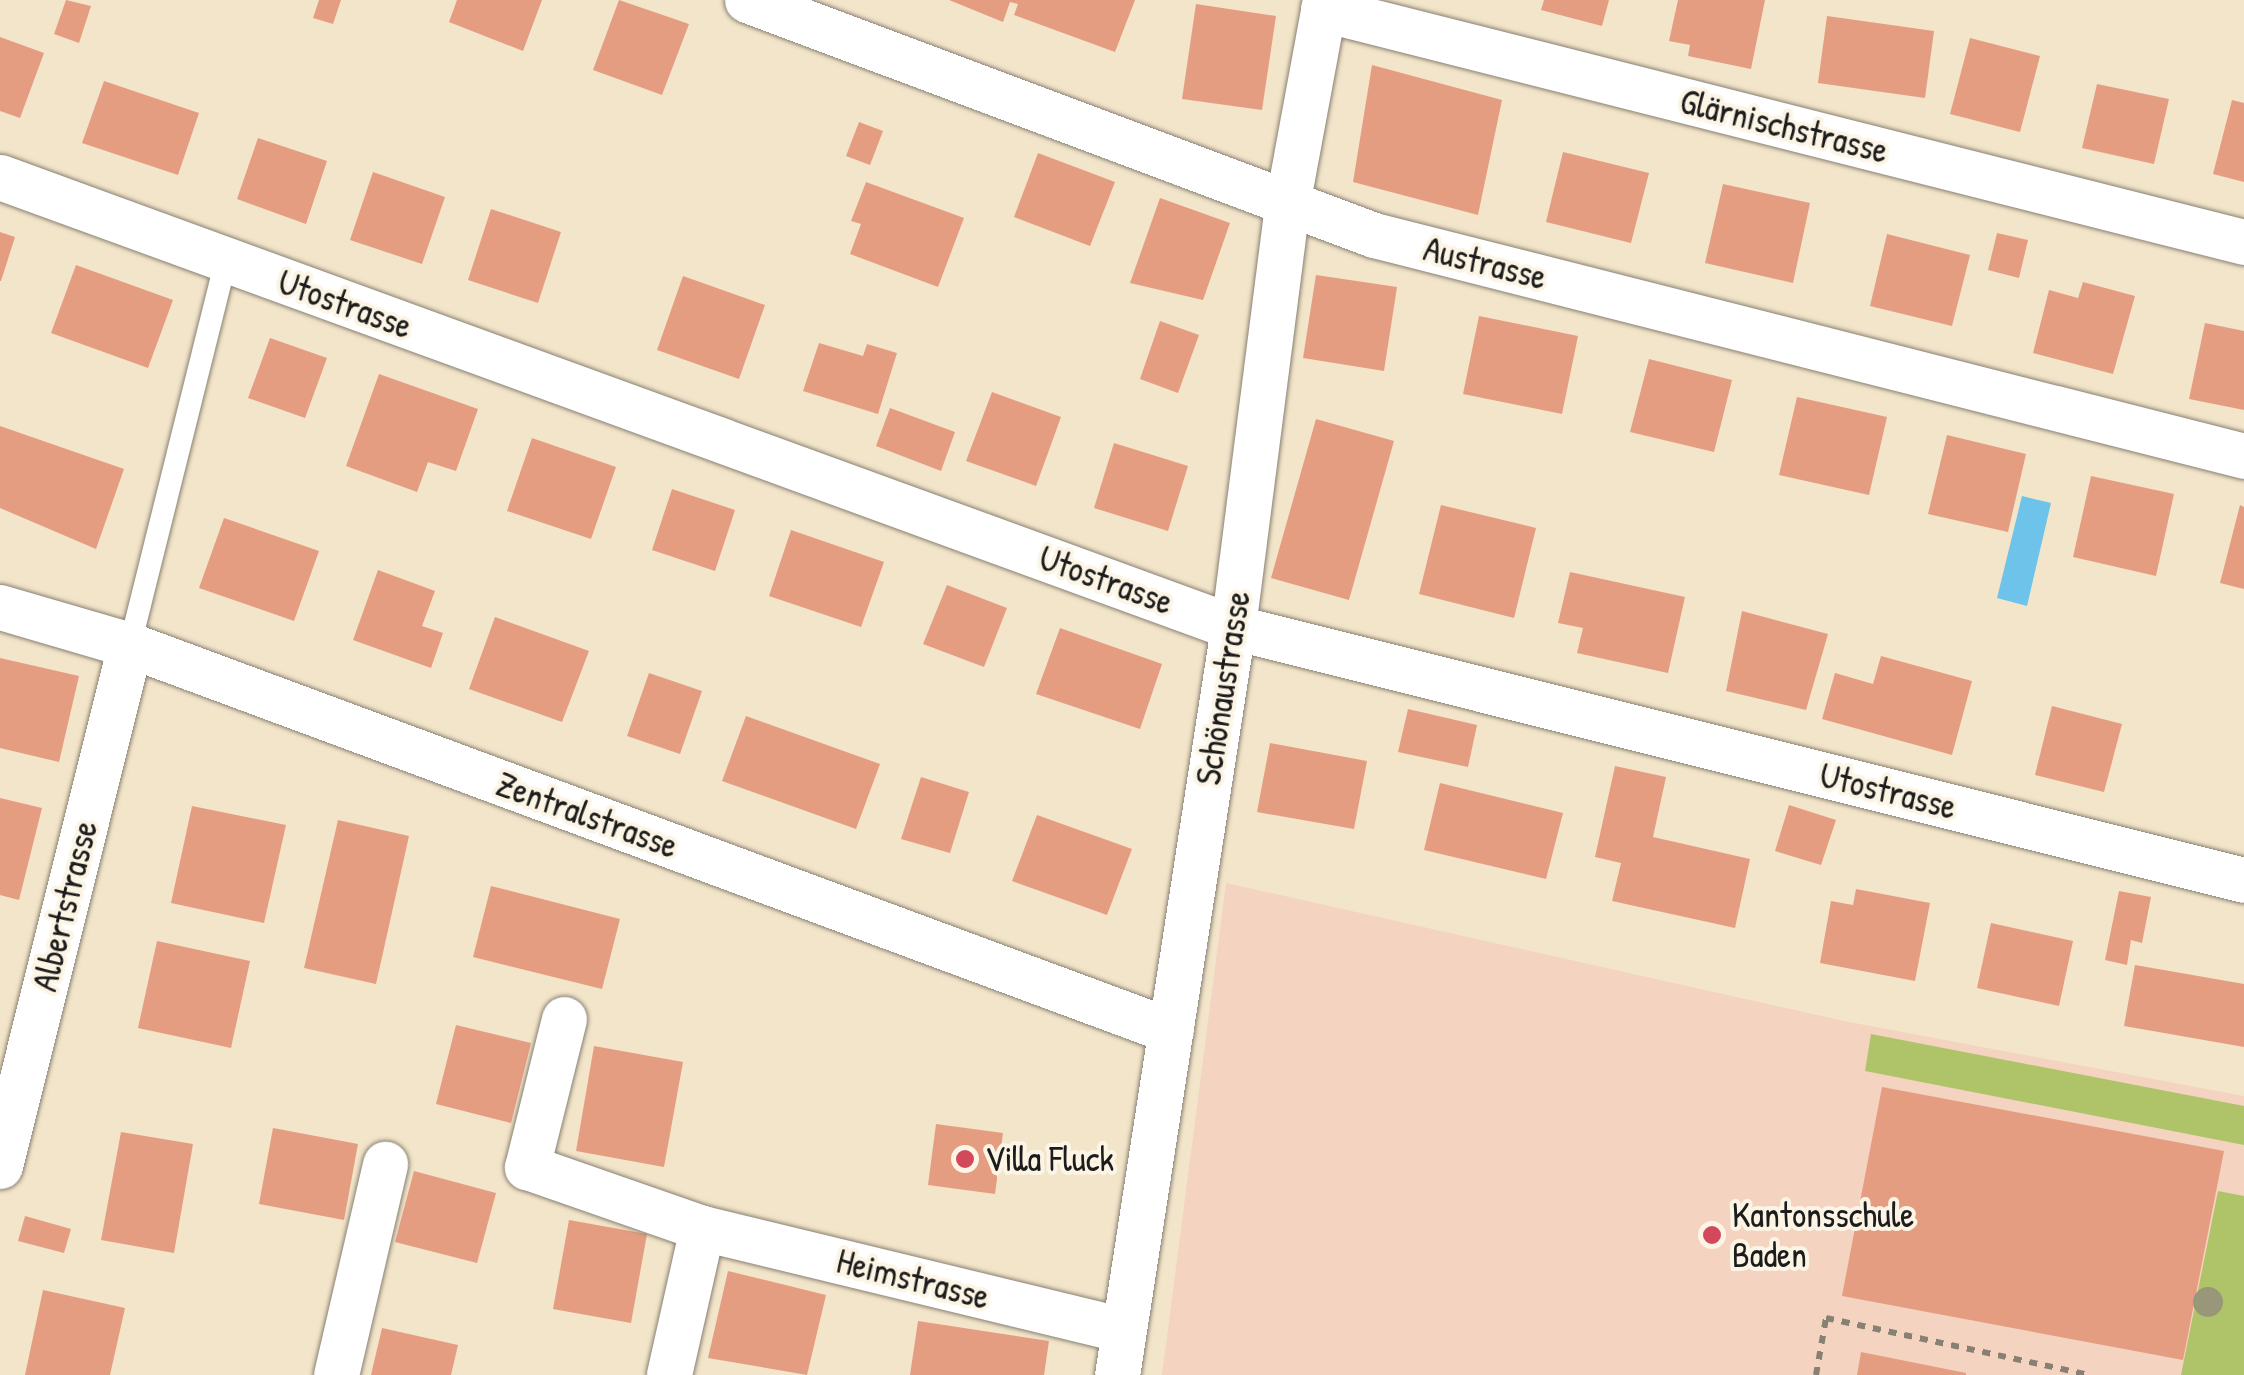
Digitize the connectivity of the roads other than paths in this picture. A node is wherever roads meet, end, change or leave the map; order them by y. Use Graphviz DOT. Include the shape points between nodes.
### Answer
graph roads {
  1 [pos="747,0"];
  2 [pos="1324,5"];
  3 [pos="0,177"];
  4 [pos="1287,205"];
  5 [pos="2244,242"];
  6 [pos="226,260"];
  7 [pos="2244,456"];
  8 [pos="0,607"];
  9 [pos="1233,627"];
  10 [pos="130,646"];
  11 [pos="2244,880"];
  12 [pos="564,1019"];
  13 [pos="1171,1031"];
  14 [pos="385,1164"];
  15 [pos="0,1166"];
  16 [pos="702,1228"];
  17 [pos="1124,1330"];
  18 [pos="336,1375"];
  19 [pos="669,1375"];
  20 [pos="1117,1375"];
  1 -- 4 [label="street, Austrasse"];
  2 -- 4 [label="street, Schönaustrasse"];
  2 -- 5 [label="street, Glärnischstrasse"];
  3 -- 6 [label="street, Utostrasse"];
  4 -- 7 [label="street, Austrasse" via="1374,235"];
  4 -- 9 [label="street, Schönaustrasse"];
  6 -- 9 [label="street, Utostrasse"];
  6 -- 10 [label="lane"];
  8 -- 10 [label="street, Zentralstrasse"];
  9 -- 11 [label="street, Utostrasse"];
  9 -- 13 [label="street, Schönaustrasse"];
  10 -- 13 [label="street, Zentralstrasse"];
  10 -- 15 [label="street, Albertstrasse"];
  12 -- 16 [label="street, Heimstrasse" via="527,1167"];
  13 -- 17 [label="street, Schönaustrasse"];
  14 -- 18 [label="street"];
  16 -- 17 [label="street, Heimstrasse"];
  16 -- 19 [label="street"];
  17 -- 20 [label="street, Schönaustrasse"];
}
